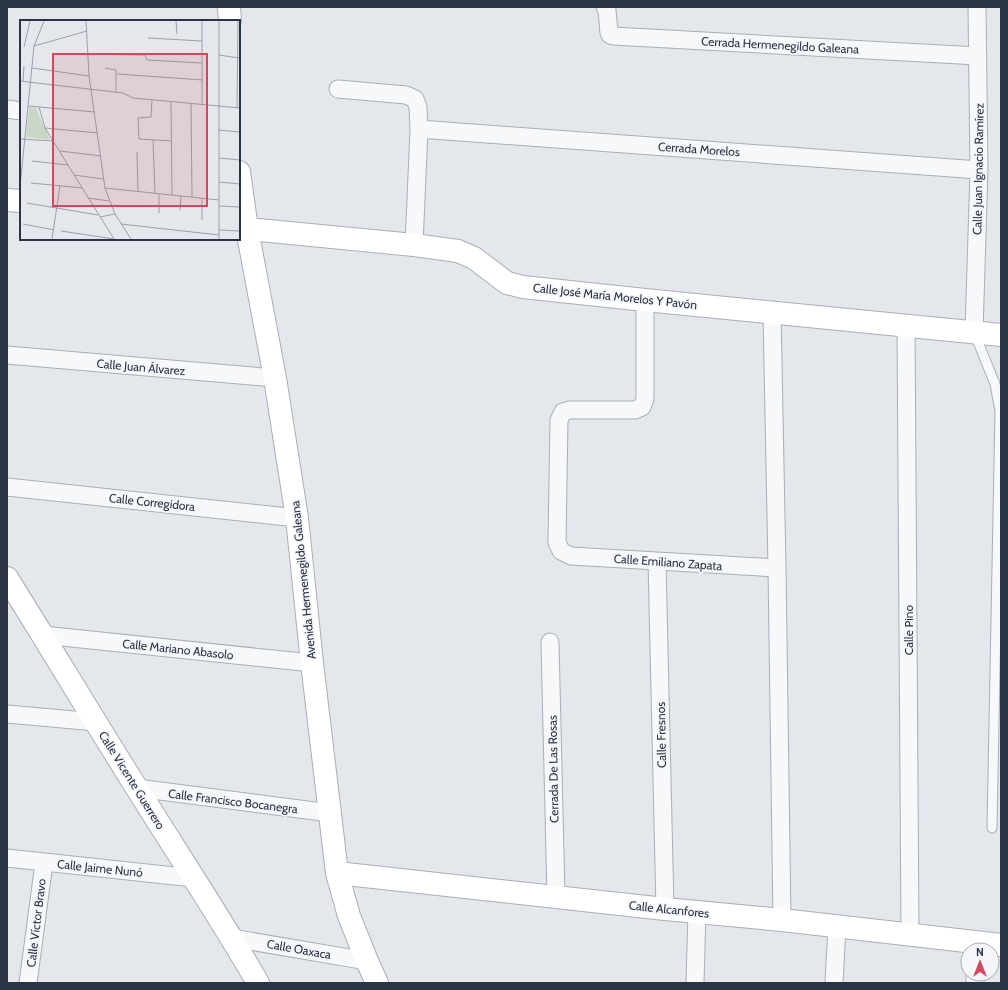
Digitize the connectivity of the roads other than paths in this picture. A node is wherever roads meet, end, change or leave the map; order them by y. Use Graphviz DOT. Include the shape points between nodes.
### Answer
graph roads {
  1 [pos="229,7"];
  2 [pos="605,7"];
  3 [pos="977,7"];
  4 [pos="230,20"];
  5 [pos="978,56"];
  6 [pos="338,89"];
  7 [pos="7,109"];
  8 [pos="20,111"];
  9 [pos="419,129"];
  10 [pos="979,170"];
  11 [pos="240,186"];
  12 [pos="7,200"];
  13 [pos="20,202"];
  14 [pos="243,228"];
  15 [pos="414,245"];
  16 [pos="645,300"];
  17 [pos="772,312"];
  18 [pos="906,325"];
  19 [pos="974,332"];
  20 [pos="1001,335"];
  21 [pos="7,355"];
  22 [pos="275,378"];
  23 [pos="7,487"];
  24 [pos="297,518"];
  25 [pos="657,561"];
  26 [pos="777,568"];
  27 [pos="7,578"];
  28 [pos="44,635"];
  29 [pos="550,642"];
  30 [pos="312,663"];
  31 [pos="7,714"];
  32 [pos="96,722"];
  33 [pos="137,788"];
  34 [pos="330,813"];
  35 [pos="992,828"];
  36 [pos="7,858"];
  37 [pos="44,863"];
  38 [pos="337,873"];
  39 [pos="193,878"];
  40 [pos="556,897"];
  41 [pos="665,909"];
  42 [pos="697,912"];
  43 [pos="782,920"];
  44 [pos="837,926"];
  45 [pos="910,934"];
  46 [pos="232,938"];
  47 [pos="960,943"];
  48 [pos="366,961"];
  49 [pos="28,983"];
  50 [pos="258,983"];
  51 [pos="377,983"];
  52 [pos="695,983"];
  53 [pos="834,983"];
  1 -- 4 [label="street"];
  2 -- 5 [label="street, Cerrada Hermenegildo Galeana" via="609,33 613,36"];
  3 -- 5 [label="street, Calle Juan Ignacio Ramírez"];
  5 -- 10 [label="street, Calle Juan Ignacio Ramírez"];
  6 -- 9 [label="street" via="406,95 415,99"];
  7 -- 8 [label="street"];
  9 -- 10 [label="street, Cerrada Morelos"];
  9 -- 15 [label="street"];
  10 -- 19 [label="street, Calle Juan Ignacio Ramírez"];
  11 -- 14 [label="street, Avenida Hermenegildo Galeana"];
  12 -- 13 [label="street"];
  14 -- 15 [label="street, Calle José María Morelos Y Pavón"];
  14 -- 22 [label="street, Avenida Hermenegildo Galeana"];
  15 -- 16 [label="street, Calle José María Morelos Y Pavón" via="458,251 474,258 508,283 523,287"];
  16 -- 17 [label="street, Calle José María Morelos Y Pavón"];
  16 -- 25 [label="street, Calle Emiliano Zapata" via="645,399 642,407 634,410 570,410 563,412 559,420 557,542 561,551 571,556"];
  17 -- 18 [label="street, Calle José María Morelos Y Pavón"];
  17 -- 26 [label="street"];
  18 -- 19 [label="street, Calle José María Morelos Y Pavón"];
  18 -- 45 [label="street, Calle Pino"];
  19 -- 20 [label="street, Calle José María Morelos Y Pavón"];
  19 -- 35 [label="lane" via="995,384 1000,411"];
  21 -- 22 [label="street, Calle Juan Álvarez"];
  22 -- 24 [label="street, Avenida Hermenegildo Galeana"];
  23 -- 24 [label="street, Calle Corregidora"];
  24 -- 30 [label="street, Avenida Hermenegildo Galeana"];
  25 -- 26 [label="street, Calle Emiliano Zapata"];
  25 -- 41 [label="street, Calle Fresnos"];
  26 -- 43 [label="street"];
  27 -- 28 [label="street, Calle Vicente Guerrero"];
  28 -- 30 [label="street, Calle Mariano Abasolo"];
  28 -- 32 [label="street, Calle Vicente Guerrero"];
  29 -- 40 [label="street, Cerrada De Las Rosas"];
  30 -- 34 [label="street, Avenida Hermenegildo Galeana"];
  31 -- 32 [label="street"];
  32 -- 33 [label="street, Calle Vicente Guerrero"];
  33 -- 34 [label="street, Calle Francisco Bocanegra"];
  33 -- 39 [label="street, Calle Vicente Guerrero"];
  34 -- 38 [label="street, Avenida Hermenegildo Galeana"];
  36 -- 37 [label="street, Calle Jaime Nunó"];
  37 -- 39 [label="street, Calle Jaime Nunó"];
  37 -- 49 [label="street, Calle Víctor Bravo"];
  38 -- 40 [label="street, Calle Alcanfores"];
  38 -- 48 [label="street, Avenida Hermenegildo Galeana" via="349,916"];
  39 -- 46 [label="street, Calle Vicente Guerrero"];
  40 -- 41 [label="street, Calle Alcanfores"];
  41 -- 42 [label="street, Calle Alcanfores"];
  42 -- 43 [label="street, Calle Alcanfores"];
  42 -- 52 [label="street"];
  43 -- 44 [label="street, Calle Alcanfores"];
  44 -- 45 [label="street, Calle Alcanfores"];
  44 -- 53 [label="street"];
  45 -- 47 [label="street, Calle Alcanfores"];
  46 -- 48 [label="street, Calle Oaxaca"];
  46 -- 50 [label="street, Calle Vicente Guerrero"];
  48 -- 51 [label="street, Avenida Hermenegildo Galeana"];
}
